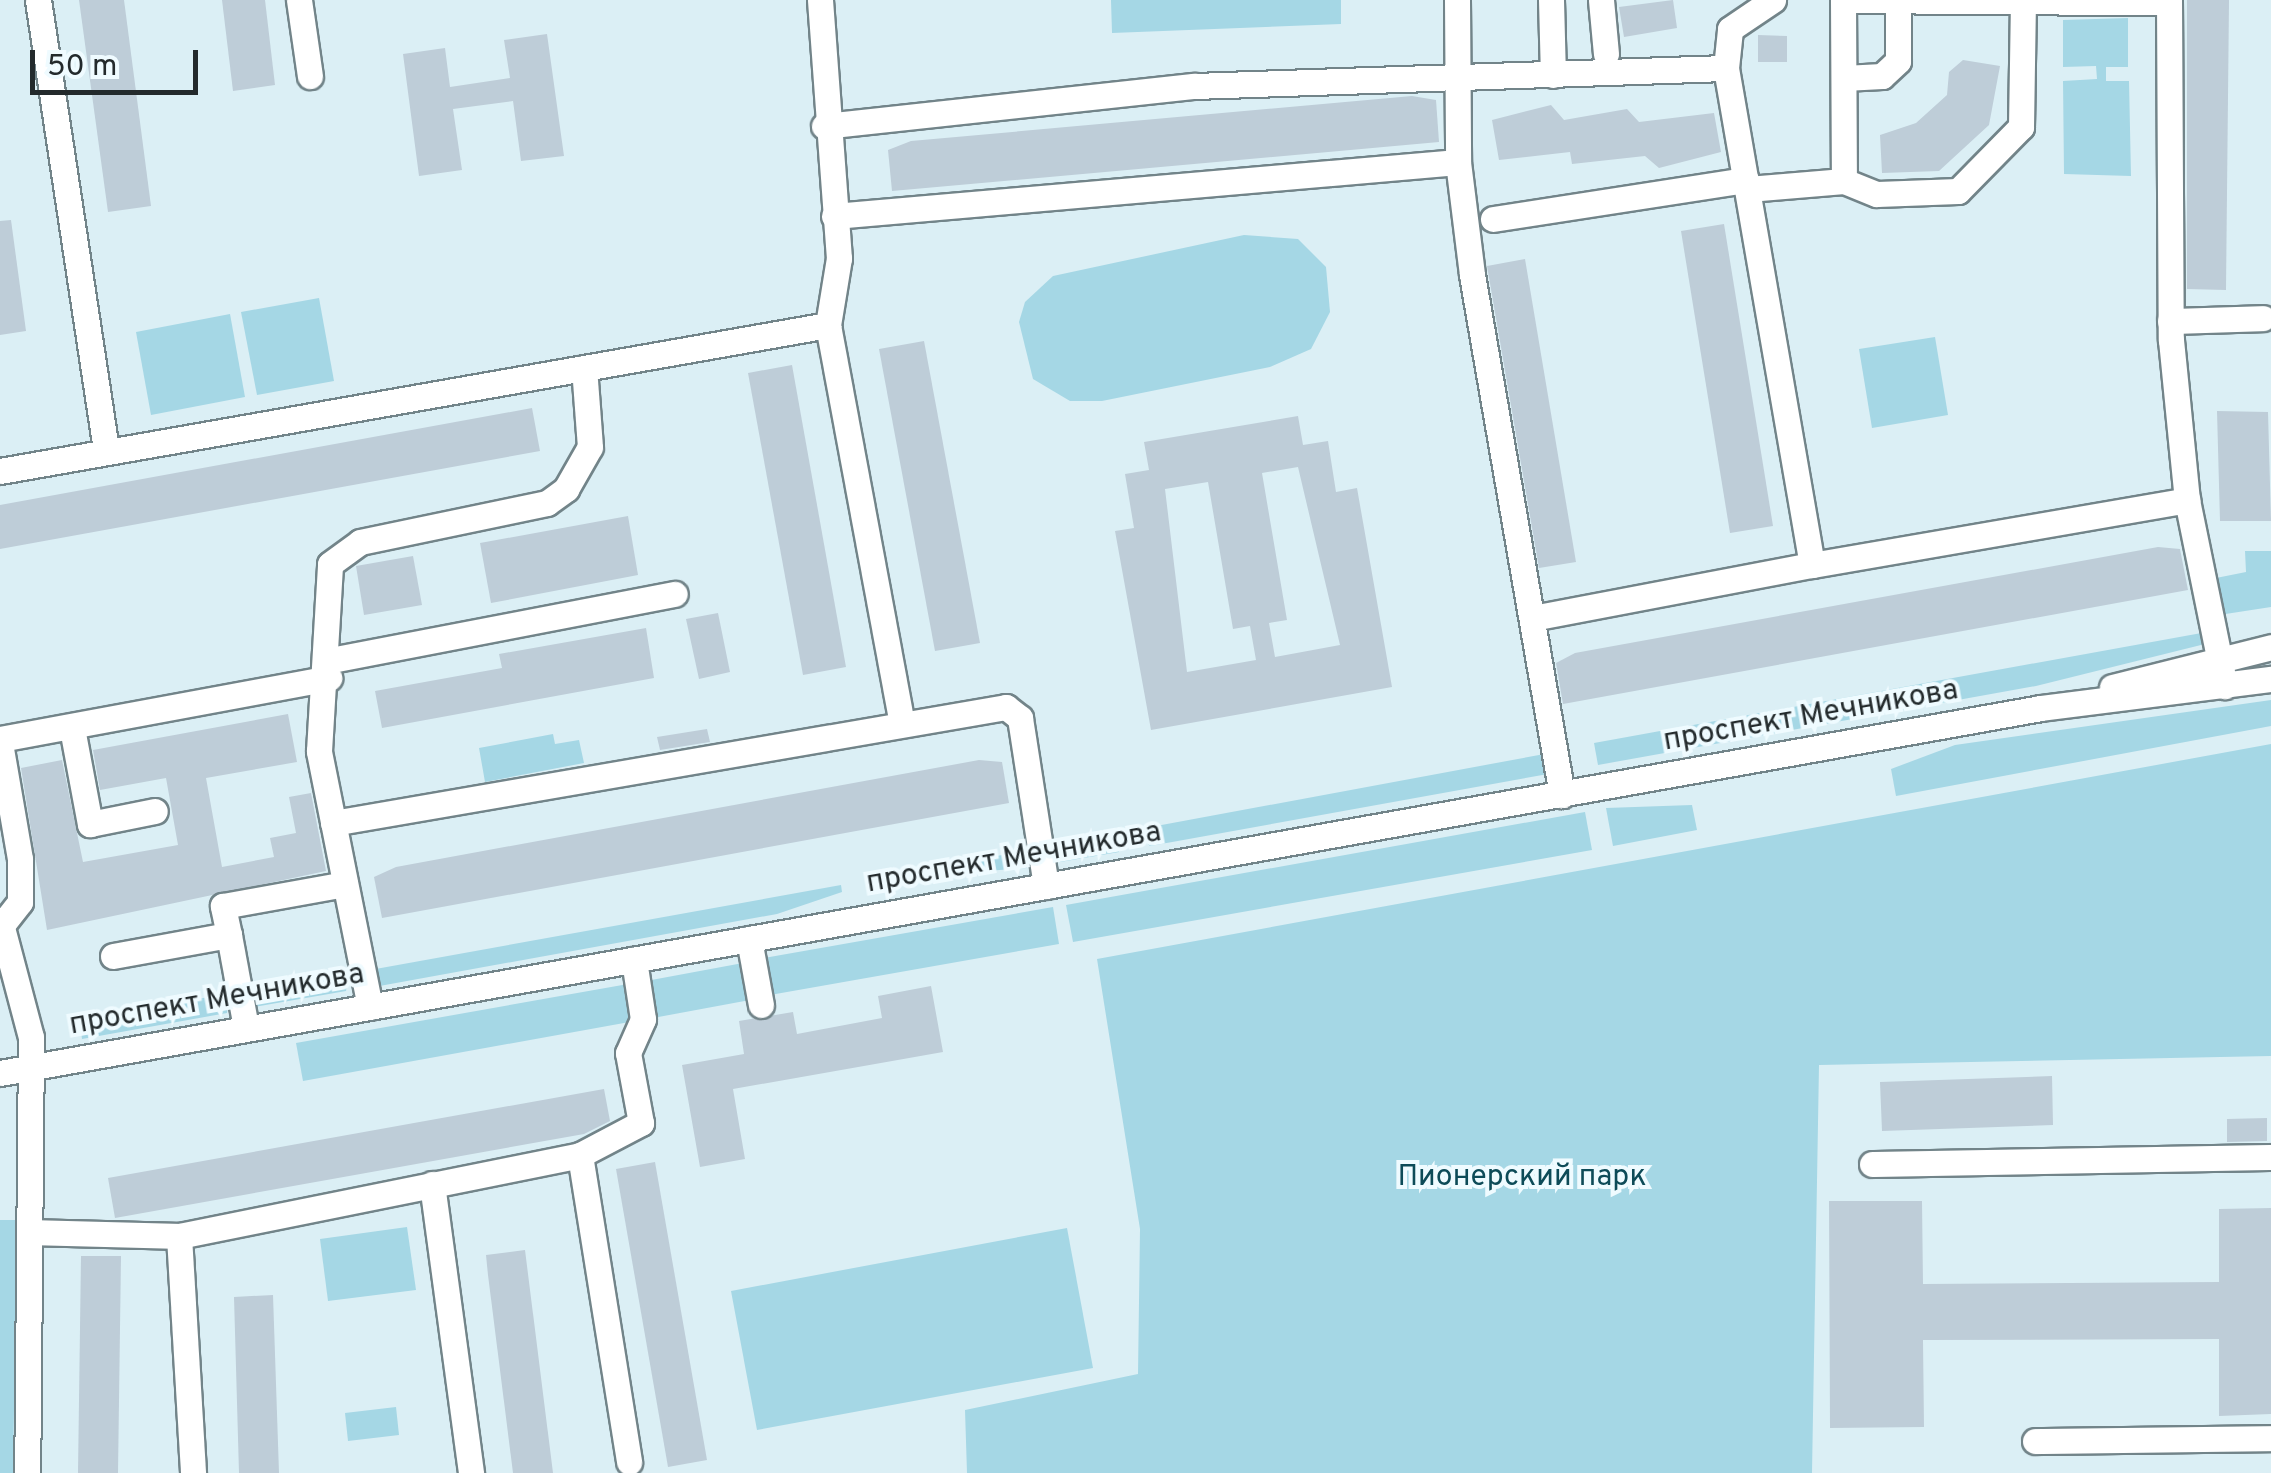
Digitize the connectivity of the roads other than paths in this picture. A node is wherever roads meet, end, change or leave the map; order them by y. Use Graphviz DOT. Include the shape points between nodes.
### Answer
graph roads {
  1 [pos="38,0"];
  2 [pos="300,0"];
  3 [pos="820,0"];
  4 [pos="1457,0"];
  5 [pos="1550,0"];
  6 [pos="1601,0"];
  7 [pos="1773,0"];
  8 [pos="1843,0"];
  9 [pos="2169,1"];
  10 [pos="1898,2"];
  11 [pos="2023,3"];
  12 [pos="1606,54"];
  13 [pos="1726,68"];
  14 [pos="1458,74"];
  15 [pos="310,76"];
  16 [pos="1553,76"];
  17 [pos="1844,78"];
  18 [pos="824,126"];
  19 [pos="1458,162"];
  20 [pos="1844,181"];
  21 [pos="1747,185"];
  22 [pos="834,216"];
  23 [pos="1493,219"];
  24 [pos="2263,318"];
  25 [pos="2170,321"];
  26 [pos="828,324"];
  27 [pos="584,368"];
  28 [pos="106,452"];
  29 [pos="0,471"];
  30 [pos="2186,500"];
  31 [pos="1812,565"];
  32 [pos="675,594"];
  33 [pos="1533,618"];
  34 [pos="2271,647"];
  35 [pos="2220,656"];
  36 [pos="330,669"];
  37 [pos="2271,679"];
  38 [pos="2224,686"];
  39 [pos="2040,708"];
  40 [pos="902,723"];
  41 [pos="72,728"];
  42 [pos="0,741"];
  43 [pos="1562,795"];
  44 [pos="156,812"];
  45 [pos="334,823"];
  46 [pos="346,884"];
  47 [pos="1046,886"];
  48 [pos="2,922"];
  49 [pos="229,935"];
  50 [pos="749,940"];
  51 [pos="113,956"];
  52 [pos="634,960"];
  53 [pos="760,1006"];
  54 [pos="370,1007"];
  55 [pos="246,1028"];
  56 [pos="33,1067"];
  57 [pos="0,1073"];
  58 [pos="580,1155"];
  59 [pos="2271,1157"];
  60 [pos="1872,1164"];
  61 [pos="432,1184"];
  62 [pos="31,1232"];
  63 [pos="179,1236"];
  64 [pos="2271,1438"];
  65 [pos="2034,1441"];
  66 [pos="630,1462"];
  67 [pos="26,1473"];
  68 [pos="193,1473"];
  69 [pos="471,1473"];
  1 -- 28 [label="street"];
  2 -- 15 [label="street"];
  3 -- 18 [label="street"];
  4 -- 14 [label="street"];
  5 -- 16 [label="street"];
  6 -- 12 [label="street"];
  7 -- 13 [label="street" via="1730,29"];
  8 -- 10 [label="street"];
  8 -- 17 [label="street"];
  9 -- 11 [label="street"];
  9 -- 25 [label="street"];
  10 -- 11 [label="street"];
  10 -- 17 [label="street" via="1898,61 1882,76"];
  11 -- 20 [label="street" via="2021,126 1958,190 1877,194"];
  13 -- 16 [label="street"];
  13 -- 21 [label="street"];
  14 -- 16 [label="street"];
  14 -- 18 [label="street" via="1194,86"];
  14 -- 19 [label="street"];
  17 -- 20 [label="street"];
  18 -- 22 [label="street"];
  19 -- 22 [label="street"];
  19 -- 33 [label="street"];
  20 -- 21 [label="street"];
  21 -- 23 [label="street"];
  21 -- 31 [label="street"];
  22 -- 26 [label="street" via="839,258"];
  24 -- 25 [label="street"];
  25 -- 30 [label="street"];
  26 -- 27 [label="street"];
  26 -- 40 [label="street"];
  27 -- 28 [label="street"];
  27 -- 36 [label="street" via="590,448 566,489 547,503 342,550 328,580"];
  28 -- 29 [label="street"];
  30 -- 31 [label="street"];
  30 -- 35 [label="street"];
  31 -- 33 [label="street"];
  32 -- 36 [label="street"];
  33 -- 43 [label="street"];
  34 -- 35 [label="street, проспект Мечникова"];
  35 -- 38 [label="street"];
  35 -- 39 [label="street, проспект Мечникова"];
  36 -- 41 [label="street"];
  36 -- 45 [label="street" via="319,752"];
  37 -- 38 [label="street, проспект Мечникова"];
  38 -- 39 [label="street, проспект Мечникова"];
  39 -- 43 [label="street, проспект Мечникова"];
  40 -- 45 [label="street"];
  40 -- 47 [label="street" via="1006,707 1020,718"];
  41 -- 42 [label="street"];
  41 -- 44 [label="street" via="90,824"];
  42 -- 48 [label="street" via="20,859 20,902"];
  43 -- 47 [label="street, проспект Мечникова"];
  45 -- 46 [label="street"];
  46 -- 49 [label="street" via="224,906"];
  46 -- 54 [label="street"];
  47 -- 50 [label="street, проспект Мечникова"];
  48 -- 56 [label="street"];
  49 -- 51 [label="street"];
  49 -- 55 [label="street"];
  50 -- 52 [label="street, проспект Мечникова"];
  50 -- 53 [label="street"];
  52 -- 54 [label="street, проспект Мечникова"];
  52 -- 58 [label="street" via="643,1019 628,1053 641,1124"];
  54 -- 55 [label="street, проспект Мечникова"];
  55 -- 56 [label="street, проспект Мечникова"];
  56 -- 57 [label="street, проспект Мечникова"];
  56 -- 62 [label="street"];
  58 -- 61 [label="street"];
  58 -- 66 [label="street"];
  59 -- 60 [label="street"];
  61 -- 63 [label="street"];
  61 -- 69 [label="street"];
  62 -- 63 [label="street"];
  62 -- 67 [label="street"];
  63 -- 68 [label="street"];
  64 -- 65 [label="street"];
}
